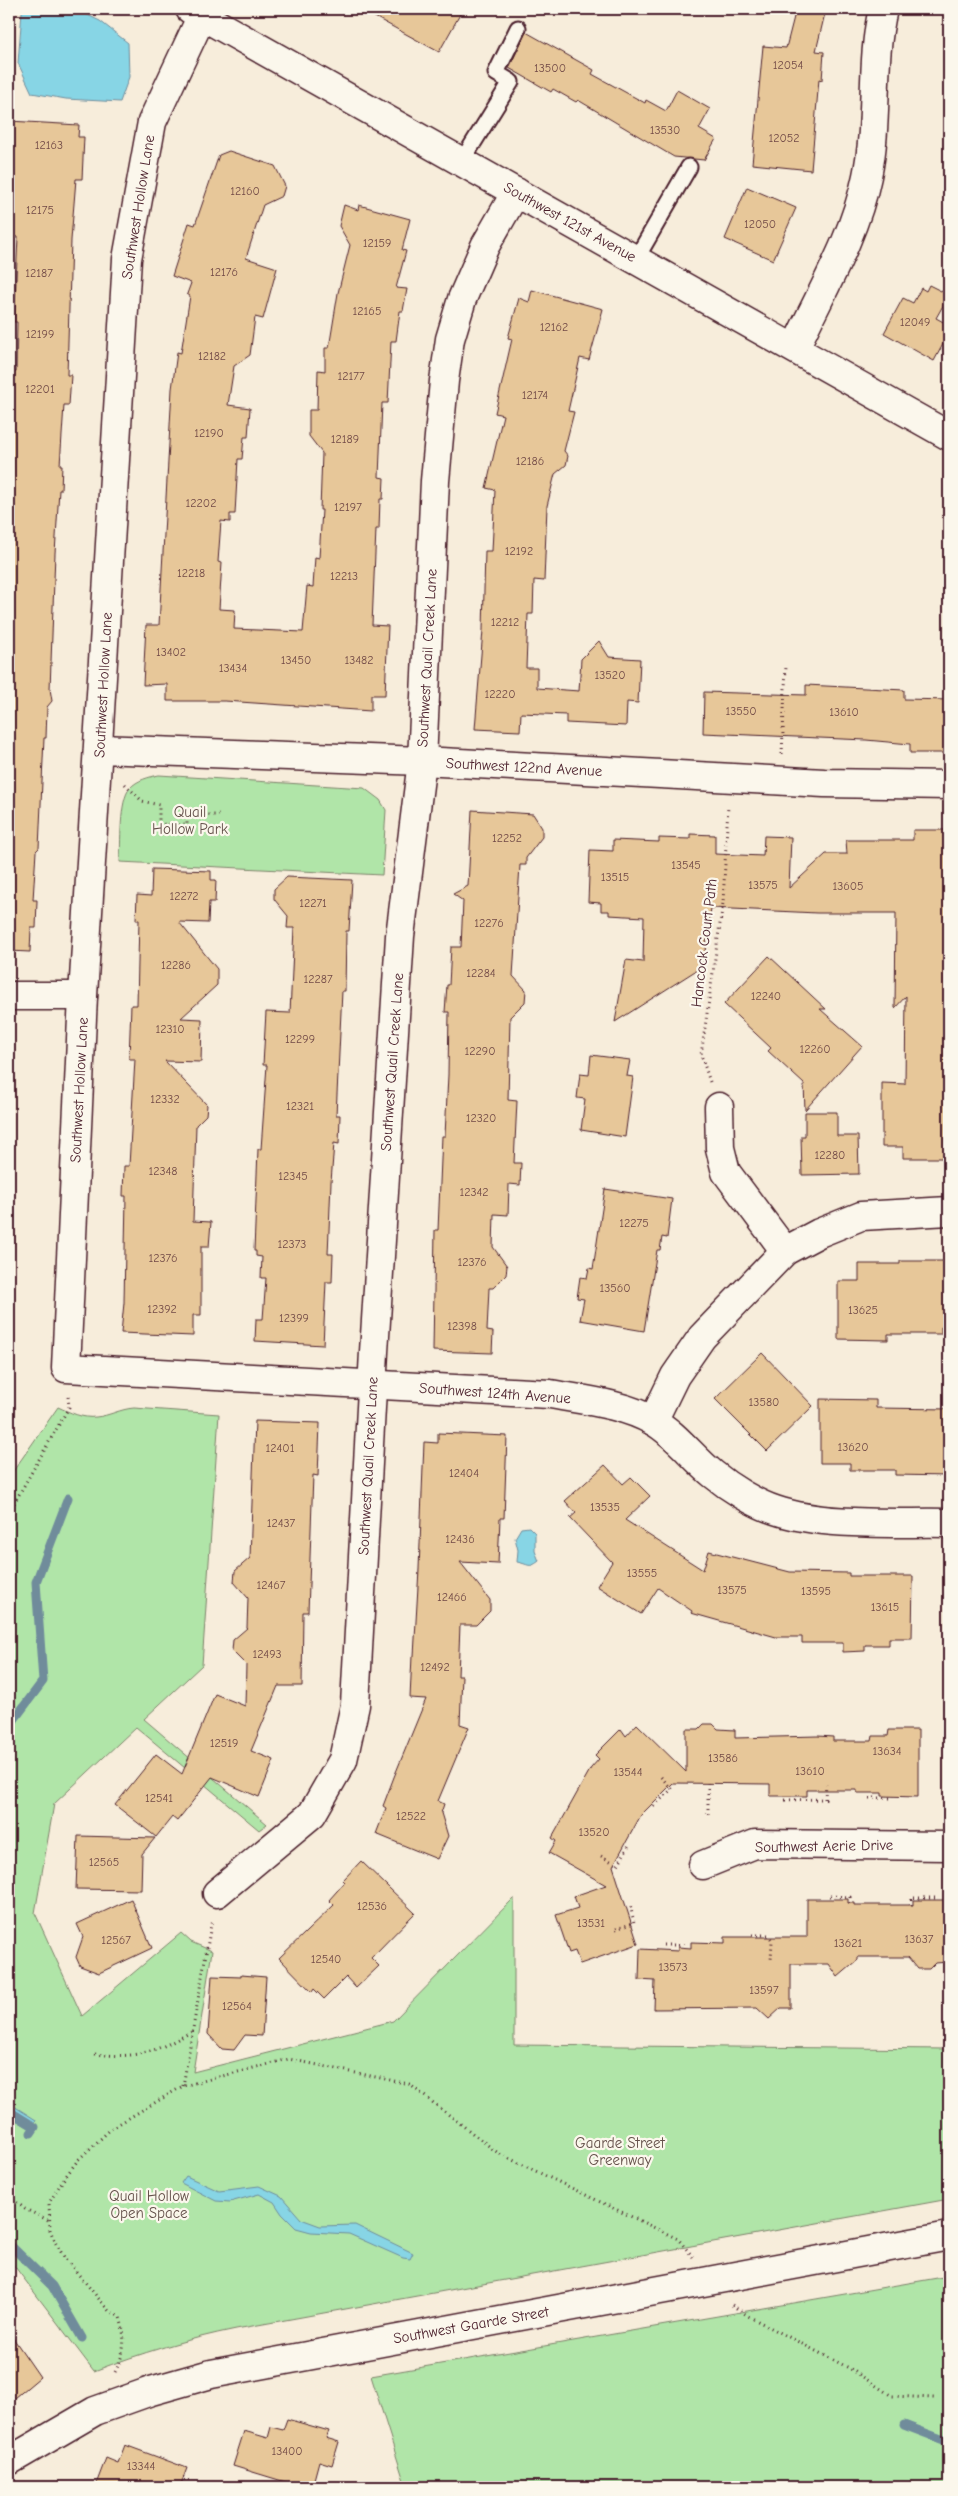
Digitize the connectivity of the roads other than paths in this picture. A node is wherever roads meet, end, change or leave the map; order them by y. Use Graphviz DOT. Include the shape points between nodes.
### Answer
graph roads {
  1 [pos="883,9"];
  2 [pos="199,11"];
  3 [pos="518,28"];
  4 [pos="462,161"];
  5 [pos="688,167"];
  6 [pos="516,192"];
  7 [pos="636,259"];
  8 [pos="795,348"];
  9 [pos="949,436"];
  10 [pos="100,749"];
  11 [pos="422,761"];
  12 [pos="949,785"];
  13 [pos="9,996"];
  14 [pos="84,996"];
  15 [pos="719,1107"];
  16 [pos="949,1211"];
  17 [pos="785,1251"];
  18 [pos="66,1368"];
  19 [pos="372,1386"];
  20 [pos="653,1421"];
  21 [pos="949,1523"];
  22 [pos="949,1846"];
  23 [pos="703,1865"];
  24 [pos="217,1893"];
  25 [pos="949,2236"];
  26 [pos="9,2461"];
  1 -- 8 [label="street" via="878,31 875,121 867,176 856,217"];
  2 -- 4 [label="street, Southwest 121st Avenue"];
  2 -- 10 [label="street, Southwest Hollow Lane" via="152,122 127,259"];
  3 -- 4 [label="lane" via="496,73 511,82"];
  4 -- 6 [label="street, Southwest 121st Avenue"];
  5 -- 7 [label="lane"];
  6 -- 7 [label="street, Southwest 121st Avenue"];
  6 -- 11 [label="street, Southwest Quail Creek Lane" via="484,246 450,339 435,481"];
  7 -- 8 [label="street, Southwest 121st Avenue"];
  8 -- 9 [label="street, Southwest 121st Avenue"];
  10 -- 11 [label="street, Southwest 122nd Avenue"];
  10 -- 14 [label="street, Southwest Hollow Lane"];
  11 -- 12 [label="street, Southwest 122nd Avenue" via="824,784"];
  11 -- 19 [label="street, Southwest Quail Creek Lane" via="400,936"];
  13 -- 14 [label="street"];
  14 -- 18 [label="street, Southwest Hollow Lane"];
  15 -- 17 [label="street" via="720,1148 726,1172"];
  16 -- 17 [label="street" via="861,1216"];
  17 -- 20 [label="street" via="702,1337 675,1376"];
  18 -- 19 [label="street, Southwest 124th Avenue"];
  19 -- 20 [label="street, Southwest 124th Avenue" via="550,1394 604,1404"];
  19 -- 24 [label="street, Southwest Quail Creek Lane" via="355,1705 343,1760 312,1814"];
  20 -- 21 [label="street, Southwest 124th Avenue" via="713,1474 775,1510 820,1519"];
  22 -- 23 [label="street, Southwest Aerie Drive" via="755,1844"];
  25 -- 26 [label="street, Southwest Gaarde Street" via="211,2374 95,2411"];
}
